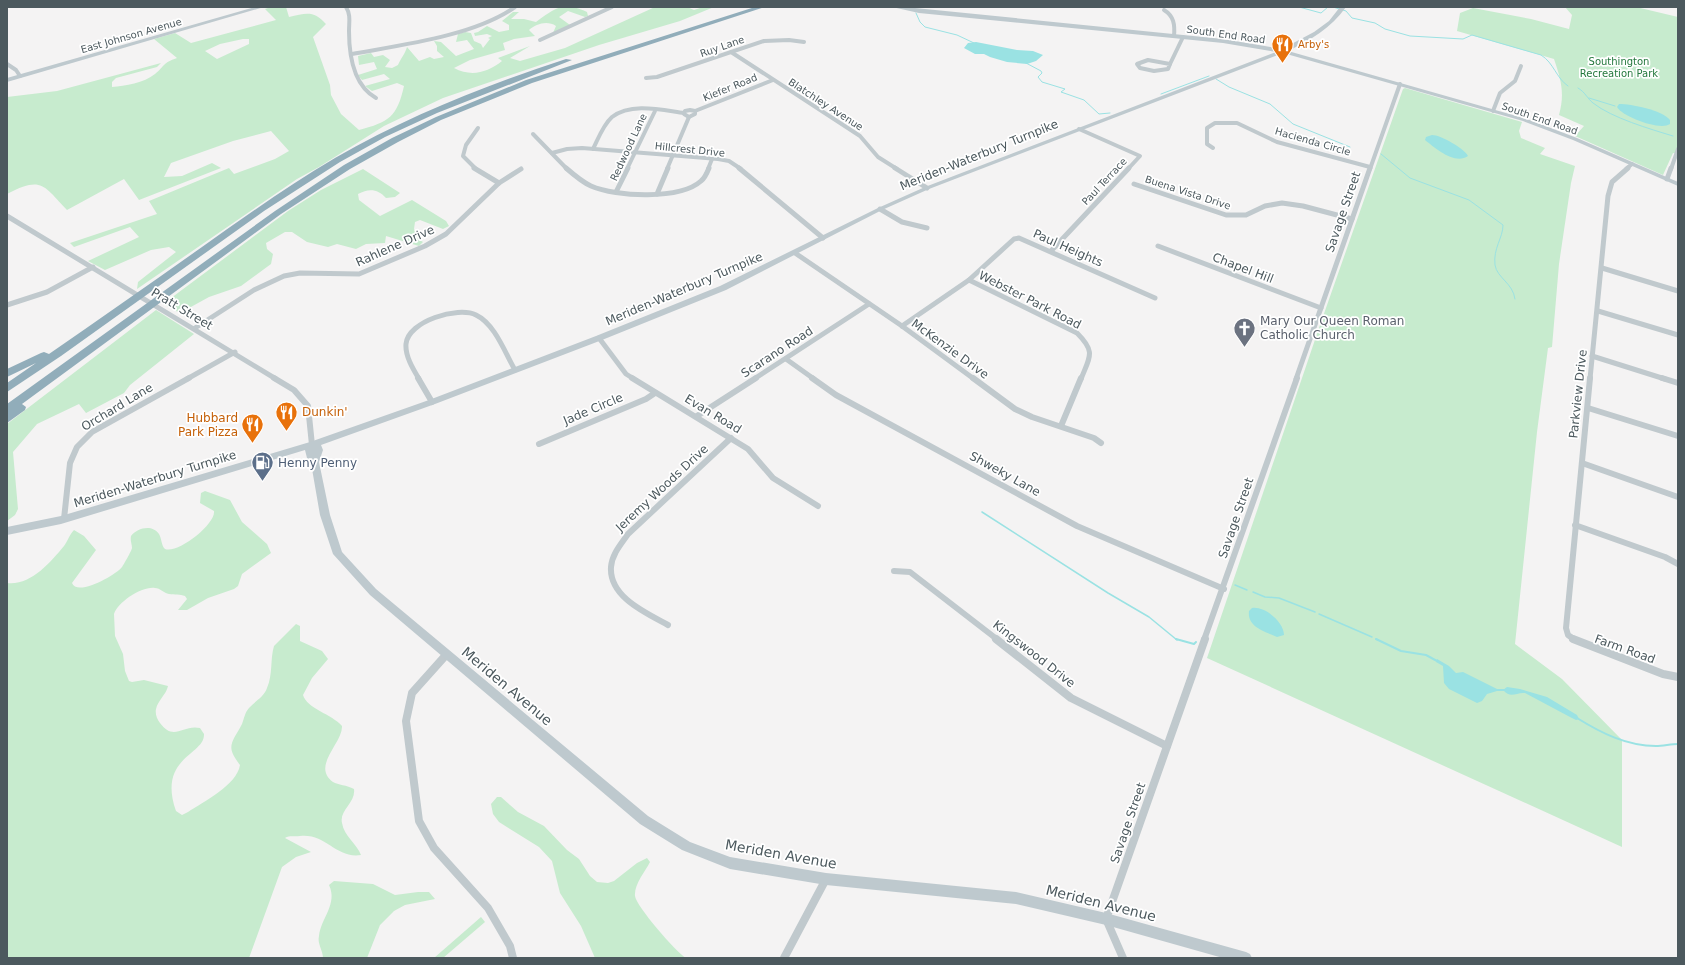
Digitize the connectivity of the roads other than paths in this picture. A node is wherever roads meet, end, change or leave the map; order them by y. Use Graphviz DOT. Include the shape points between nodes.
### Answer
graph roads {
  1 [pos="261,7"];
  2 [pos="346,7"];
  3 [pos="515,7"];
  4 [pos="612,7"];
  5 [pos="738,7"];
  6 [pos="762,7"];
  7 [pos="895,7"];
  8 [pos="1342,9"];
  9 [pos="1164,10"];
  10 [pos="1174,36"];
  11 [pos="1183,37"];
  12 [pos="540,40"];
  13 [pos="804,42"];
  14 [pos="731,52"];
  15 [pos="1283,52"];
  16 [pos="352,54"];
  17 [pos="7,64"];
  18 [pos="1171,64"];
  19 [pos="1521,66"];
  20 [pos="20,76"];
  21 [pos="646,78"];
  22 [pos="7,80"];
  23 [pos="773,80"];
  24 [pos="1400,84"];
  25 [pos="376,98"];
  26 [pos="655,111"];
  27 [pos="695,111"];
  28 [pos="1494,111"];
  29 [pos="684,113"];
  30 [pos="689,117"];
  31 [pos="478,128"];
  32 [pos="1078,129"];
  33 [pos="533,134"];
  34 [pos="1213,148"];
  35 [pos="593,149"];
  36 [pos="1678,149"];
  37 [pos="635,152"];
  38 [pos="552,153"];
  39 [pos="674,155"];
  40 [pos="712,159"];
  41 [pos="1632,164"];
  42 [pos="1370,167"];
  43 [pos="520,169"];
  44 [pos="1667,179"];
  45 [pos="499,183"];
  46 [pos="1134,184"];
  47 [pos="1678,184"];
  48 [pos="927,188"];
  49 [pos="616,192"];
  50 [pos="657,194"];
  51 [pos="880,209"];
  52 [pos="7,216"];
  53 [pos="1352,219"];
  54 [pos="927,228"];
  55 [pos="823,238"];
  56 [pos="1158,246"];
  57 [pos="1051,251"];
  58 [pos="795,253"];
  59 [pos="93,267"];
  60 [pos="1602,268"];
  61 [pos="969,280"];
  62 [pos="1678,291"];
  63 [pos="1155,298"];
  64 [pos="869,304"];
  65 [pos="7,305"];
  66 [pos="1321,308"];
  67 [pos="1598,311"];
  68 [pos="113,314"];
  69 [pos="902,326"];
  70 [pos="119,328"];
  71 [pos="195,328"];
  72 [pos="1678,335"];
  73 [pos="599,338"];
  74 [pos="235,352"];
  75 [pos="1592,356"];
  76 [pos="786,359"];
  77 [pos="515,370"];
  78 [pos="7,373"];
  79 [pos="1678,383"];
  80 [pos="7,388"];
  81 [pos="655,393"];
  82 [pos="432,402"];
  83 [pos="1588,408"];
  84 [pos="7,409"];
  85 [pos="697,416"];
  86 [pos="7,419"];
  87 [pos="1061,426"];
  88 [pos="1678,436"];
  89 [pos="731,438"];
  90 [pos="1101,443"];
  91 [pos="539,444"];
  92 [pos="312,445"];
  93 [pos="1582,463"];
  94 [pos="1678,497"];
  95 [pos="818,506"];
  96 [pos="64,519"];
  97 [pos="1575,525"];
  98 [pos="7,531"];
  99 [pos="1678,564"];
  100 [pos="894,571"];
  101 [pos="1224,589"];
  102 [pos="668,625"];
  103 [pos="1568,635"];
  104 [pos="446,654"];
  105 [pos="1677,677"];
  106 [pos="1167,746"];
  107 [pos="826,879"];
  108 [pos="1106,918"];
  109 [pos="513,958"];
  110 [pos="784,958"];
  111 [pos="1123,958"];
  112 [pos="1246,958"];
  1 -- 20 [label="main road, East Johnson Avenue"];
  2 -- 16 [label="street" via="350,14"];
  3 -- 16 [label="street" via="490,21 433,39"];
  4 -- 12 [label="street"];
  5 -- 68 [label="highway" via="522,76 413,120 304,180"];
  6 -- 70 [label="highway" via="525,83 432,122 326,179"];
  7 -- 10 [label="main road, South End Road"];
  8 -- 15 [label="main road, Meriden-Waterbury Turnpike" via="1316,34"];
  9 -- 10 [label="street" via="1175,21"];
  10 -- 11 [label="main road, South End Road"];
  11 -- 15 [label="main road, South End Road"];
  11 -- 18 [label="street"];
  13 -- 14 [label="street, Ruy Lane" via="771,40"];
  14 -- 21 [label="street, Ruy Lane" via="657,77"];
  14 -- 23 [label="street, Blatchley Avenue"];
  15 -- 24 [label="main road, South End Road"];
  15 -- 32 [label="main road, Meriden-Waterbury Turnpike"];
  16 -- 25 [label="street" via="358,81 369,95"];
  17 -- 20 [label="street"];
  18 -- 18 [label="street" via="1165,71 1140,68 1137,64 1141,60"];
  19 -- 28 [label="street" via="1515,81 1500,93"];
  20 -- 22 [label="main road, East Johnson Avenue"];
  23 -- 27 [label="street, Kiefer Road"];
  23 -- 48 [label="street, Blatchley Avenue" via="860,136 878,157"];
  24 -- 28 [label="main road, South End Road"];
  24 -- 42 [label="street, Savage Street"];
  26 -- 29 [label="street"];
  26 -- 35 [label="street" via="628,110 613,116"];
  26 -- 37 [label="street, Redwood Lane"];
  27 -- 29 [label="street"];
  27 -- 30 [label="street" via="694,115"];
  28 -- 41 [label="main road, South End Road" via="1548,128"];
  29 -- 30 [label="street"];
  30 -- 39 [label="street"];
  31 -- 45 [label="street" via="464,149 463,156 471,166"];
  32 -- 48 [label="main road, Meriden-Waterbury Turnpike"];
  32 -- 57 [label="street, Paul Terrace" via="1140,156"];
  33 -- 38 [label="street"];
  34 -- 42 [label="street, Hacienda Circle" via="1207,144 1207,128 1215,123 1229,121 1243,124 1277,142"];
  35 -- 37 [label="street, Hillcrest Drive"];
  35 -- 38 [label="street, Hillcrest Drive" via="575,148"];
  36 -- 44 [label="street"];
  37 -- 39 [label="street, Hillcrest Drive"];
  37 -- 49 [label="street, Redwood Lane"];
  38 -- 49 [label="street" via="589,186"];
  39 -- 40 [label="street, Hillcrest Drive"];
  39 -- 50 [label="street"];
  40 -- 50 [label="street" via="706,175 695,186 676,193"];
  40 -- 55 [label="street, Hillcrest Drive" via="734,164"];
  41 -- 44 [label="main road, South End Road"];
  41 -- 60 [label="street, Parkview Drive" via="1611,184"];
  42 -- 53 [label="street, Savage Street"];
  43 -- 45 [label="street, Rahlene Drive"];
  44 -- 47 [label="main road, South End Road"];
  45 -- 71 [label="street, Rahlene Drive" via="446,234 425,246 359,274 300,273 284,276 254,290"];
  46 -- 53 [label="street, Buena Vista Drive" via="1226,216 1246,215 1265,206 1282,203"];
  48 -- 51 [label="main road, Meriden-Waterbury Turnpike"];
  49 -- 50 [label="street"];
  51 -- 54 [label="street" via="902,222"];
  51 -- 55 [label="main road, Meriden-Waterbury Turnpike"];
  52 -- 59 [label="street, Pratt Street"];
  53 -- 66 [label="street, Savage Street"];
  55 -- 58 [label="main road, Meriden-Waterbury Turnpike"];
  56 -- 66 [label="street, Chapel Hill"];
  57 -- 61 [label="street, Paul Heights" via="1026,240 1014,239"];
  57 -- 63 [label="street, Paul Heights"];
  58 -- 64 [label="street, McKenzie Drive"];
  58 -- 73 [label="main road, Meriden-Waterbury Turnpike" via="723,288"];
  59 -- 65 [label="street" via="47,292"];
  59 -- 71 [label="street, Pratt Street"];
  60 -- 62 [label="street"];
  60 -- 67 [label="street, Parkview Drive"];
  61 -- 69 [label="street, Paul Heights"];
  61 -- 87 [label="street, Webster Park Road" via="1077,333 1088,344 1090,356"];
  64 -- 69 [label="street, McKenzie Drive"];
  64 -- 76 [label="street, Scarano Road"];
  66 -- 101 [label="street, Savage Street"];
  67 -- 72 [label="street"];
  67 -- 75 [label="street, Parkview Drive"];
  68 -- 78 [label="highway" via="48,353"];
  68 -- 80 [label="highway"];
  69 -- 87 [label="street, McKenzie Drive" via="1015,409"];
  70 -- 84 [label="highway"];
  70 -- 86 [label="highway"];
  71 -- 74 [label="street, Pratt Street"];
  73 -- 77 [label="main road, Meriden-Waterbury Turnpike"];
  73 -- 81 [label="street, Evan Road" via="626,374"];
  74 -- 92 [label="street, Pratt Street" via="302,397 308,406"];
  74 -- 96 [label="street, Orchard Lane" via="110,421 83,439 74,451 70,463"];
  75 -- 79 [label="street"];
  75 -- 83 [label="street, Parkview Drive"];
  76 -- 85 [label="street, Scarano Road"];
  76 -- 101 [label="street, Shweky Lane" via="836,395 1077,526"];
  77 -- 82 [label="main road, Meriden-Waterbury Turnpike"];
  77 -- 82 [label="street" via="487,323 476,314 455,313 435,317 416,328 406,342 407,356"];
  81 -- 85 [label="street, Evan Road"];
  81 -- 91 [label="street, Jade Circle"];
  82 -- 92 [label="main road, Meriden-Waterbury Turnpike"];
  83 -- 88 [label="street"];
  83 -- 93 [label="street, Parkview Drive"];
  85 -- 89 [label="street, Evan Road"];
  87 -- 90 [label="street, McKenzie Drive"];
  89 -- 95 [label="street, Evan Road" via="755,456 766,472"];
  89 -- 102 [label="street, Jeremy Woods Drive" via="628,534 614,554 612,573 619,592 635,607"];
  92 -- 96 [label="main road, Meriden-Waterbury Turnpike"];
  92 -- 104 [label="main road, Meriden Avenue" via="309,451 315,462 325,515 338,554 372,592"];
  93 -- 94 [label="street"];
  93 -- 97 [label="street, Parkview Drive"];
  96 -- 98 [label="main road, Meriden-Waterbury Turnpike"];
  97 -- 99 [label="street"];
  97 -- 103 [label="street, Parkview Drive" via="1566,618"];
  100 -- 106 [label="street, Kingswood Drive" via="910,572 1071,698"];
  101 -- 106 [label="street, Savage Street"];
  103 -- 105 [label="street, Farm Road" via="1592,648"];
  104 -- 107 [label="main road, Meriden Avenue" via="644,820 686,846 730,863"];
  104 -- 109 [label="street" via="412,693 406,721 419,821 434,848 488,908 510,946"];
  106 -- 108 [label="street, Savage Street"];
  107 -- 108 [label="main road, Meriden Avenue" via="1016,898"];
  107 -- 110 [label="street"];
  108 -- 111 [label="street"];
  108 -- 112 [label="main road, Meriden Avenue"];
}
